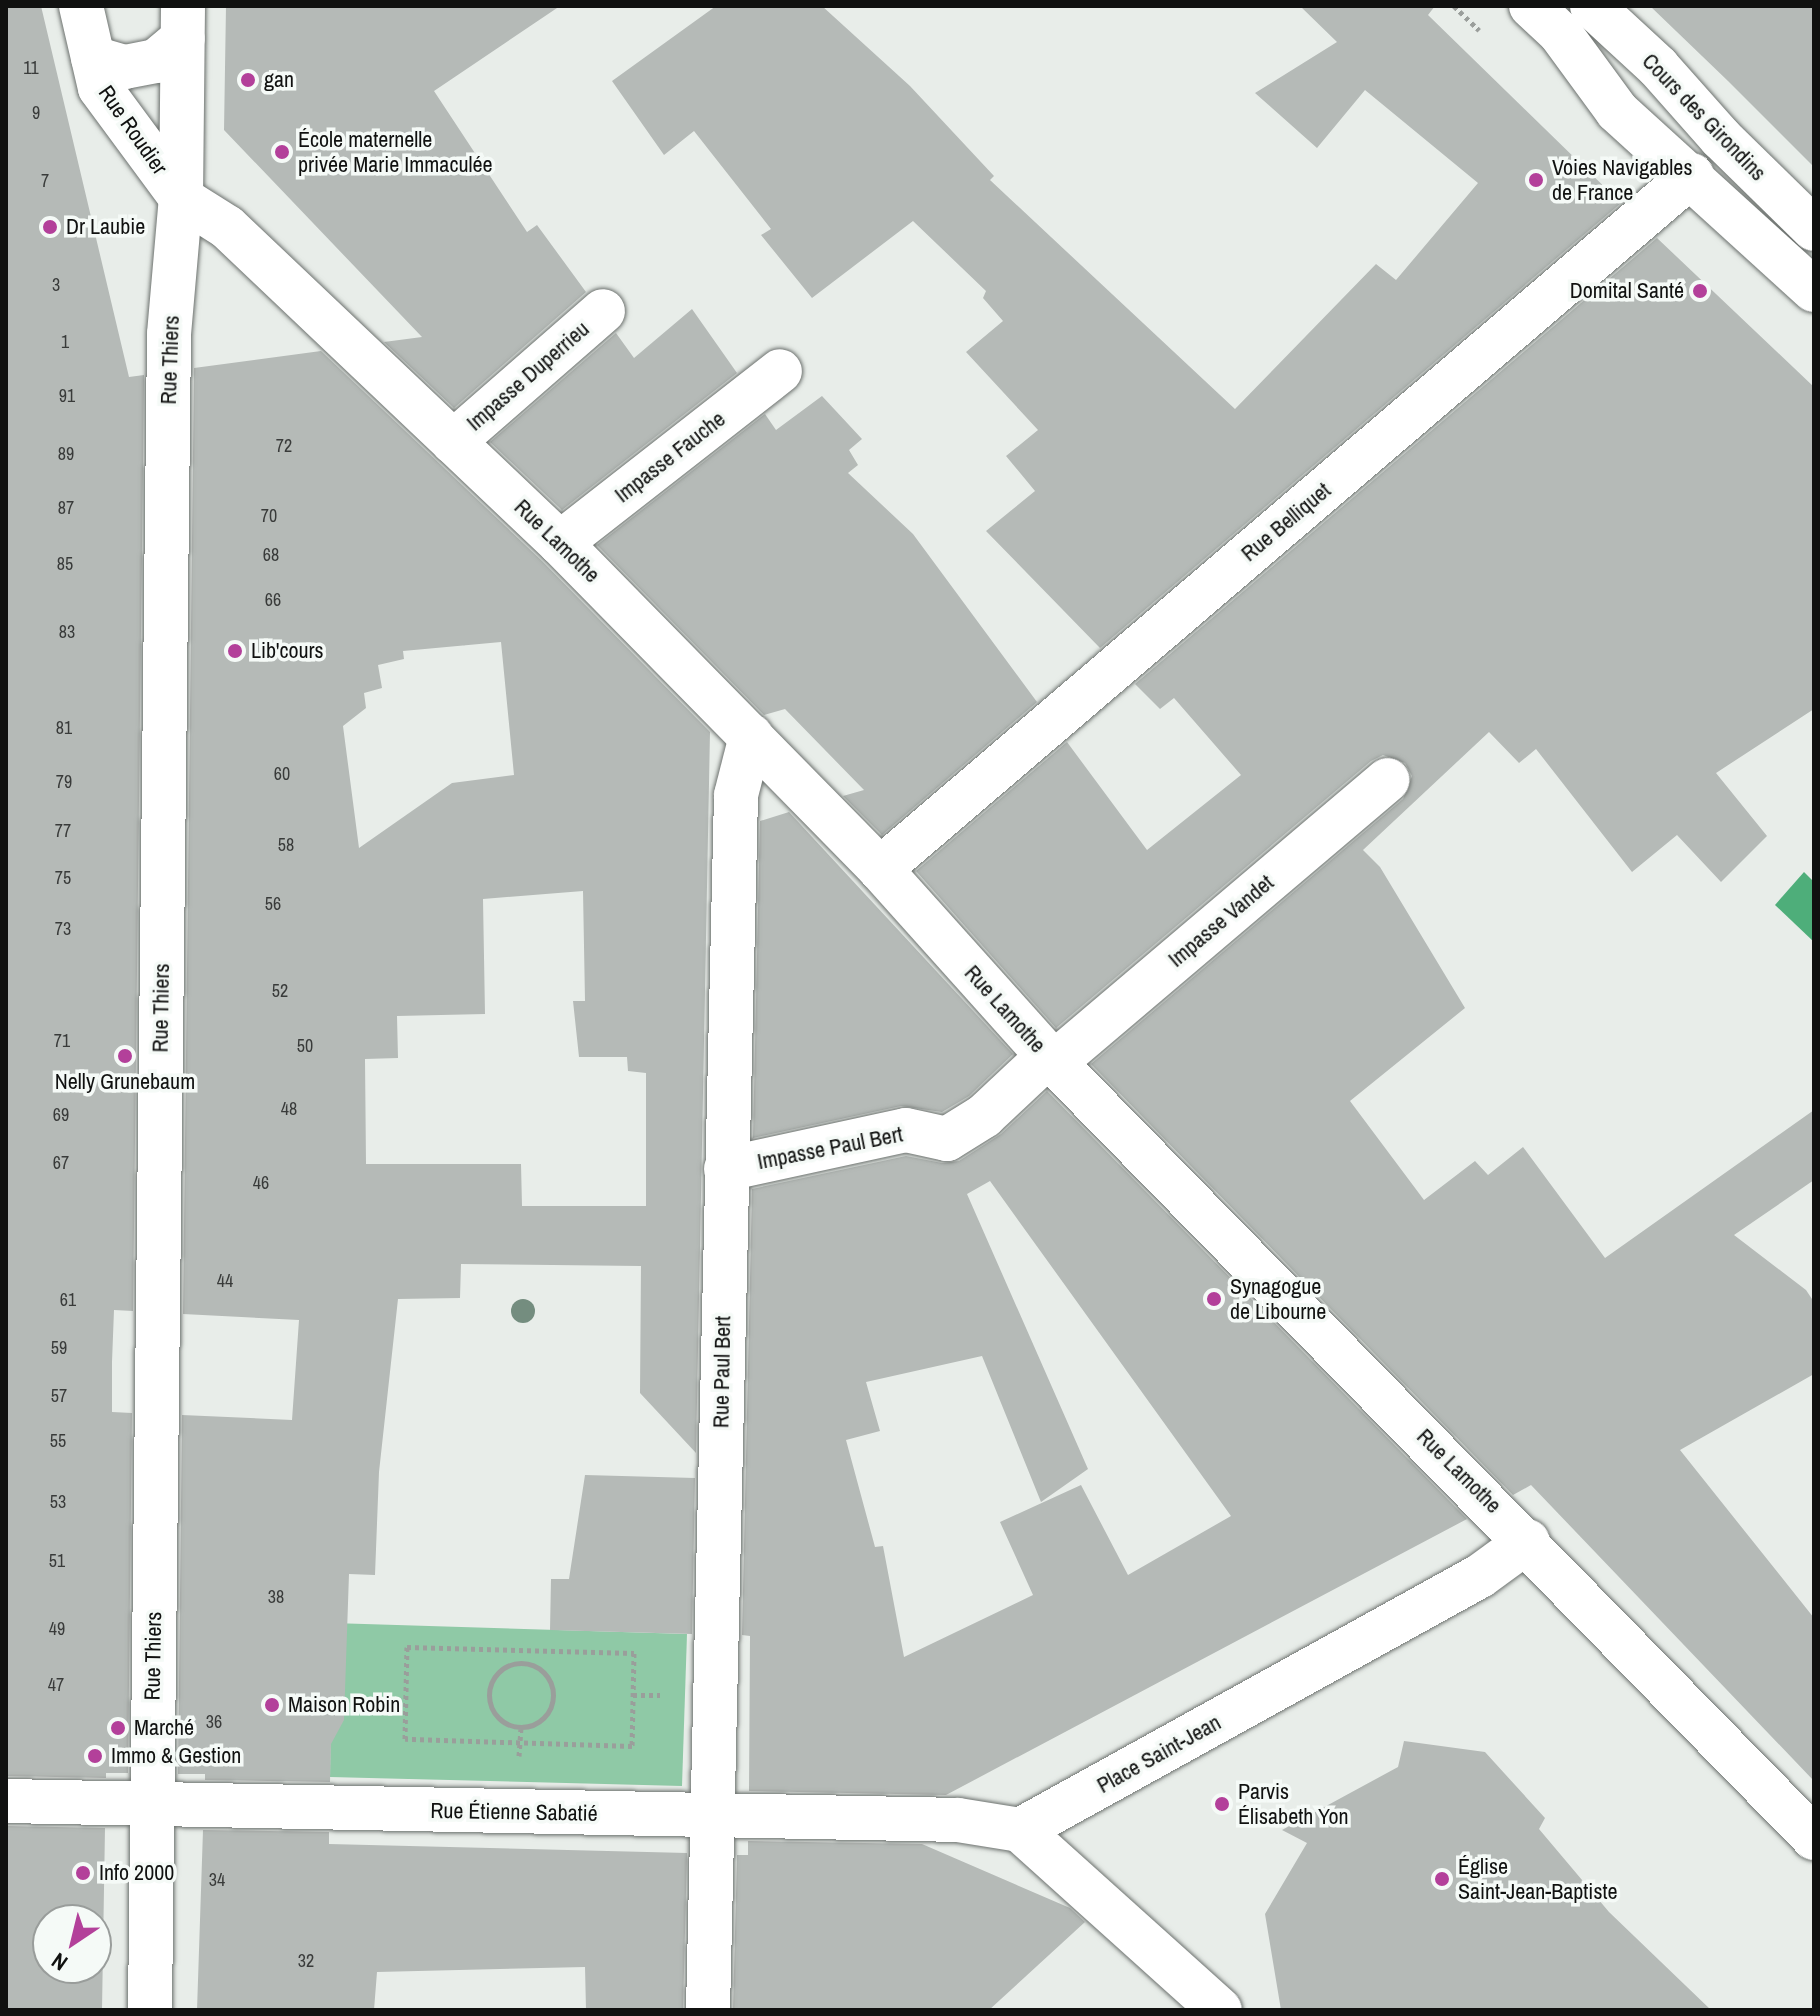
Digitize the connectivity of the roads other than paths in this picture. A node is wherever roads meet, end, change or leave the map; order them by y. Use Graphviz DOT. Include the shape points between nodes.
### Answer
graph roads {
  1 [pos="81,6"];
  2 [pos="1531,6"];
  3 [pos="1592,6"];
  4 [pos="183,22"];
  5 [pos="93,58"];
  6 [pos="1692,175"];
  7 [pos="181,198"];
  8 [pos="1814,229"];
  9 [pos="1814,290"];
  10 [pos="603,311"];
  11 [pos="780,371"];
  12 [pos="453,442"];
  13 [pos="560,543"];
  14 [pos="751,736"];
  15 [pos="1387,780"];
  16 [pos="880,869"];
  17 [pos="1051,1059"];
  18 [pos="726,1169"];
  19 [pos="1528,1541"];
  20 [pos="6,1801"];
  21 [pos="151,1803"];
  22 [pos="714,1816"];
  23 [pos="1020,1830"];
  24 [pos="1814,1838"];
  25 [pos="150,2010"];
  26 [pos="708,2010"];
  27 [pos="1220,2010"];
  1 -- 5 [label="street, Rue Roudier"];
  2 -- 6 [label="street" via="1560,33 1617,111"];
  3 -- 8 [label="street, Cours des Girondins"];
  4 -- 5 [label="street, Rue Roudier" via="156,61 125,67"];
  4 -- 7 [label="street, Rue Thiers"];
  5 -- 7 [label="street, Rue Roudier" via="100,88"];
  6 -- 9 [label="street"];
  6 -- 16 [label="street, Rue Belliquet"];
  7 -- 12 [label="street, Rue Lamothe" via="227,227"];
  7 -- 21 [label="street, Rue Thiers" via="169,334"];
  10 -- 12 [label="street, Impasse Duperrieu"];
  11 -- 13 [label="street, Impasse Fauche"];
  12 -- 13 [label="street, Rue Lamothe"];
  13 -- 14 [label="street, Rue Lamothe"];
  14 -- 16 [label="street, Rue Lamothe"];
  14 -- 18 [label="street, Rue Paul Bert" via="736,795"];
  15 -- 17 [label="street, Impasse Vandet"];
  16 -- 17 [label="street, Rue Lamothe"];
  17 -- 18 [label="street, Impasse Paul Bert" via="984,1116 947,1139 906,1130"];
  17 -- 19 [label="street, Rue Lamothe"];
  18 -- 22 [label="street, Rue Paul Bert"];
  19 -- 23 [label="street, Place Saint-Jean" via="1480,1576"];
  19 -- 24 [label="street, Rue Lamothe"];
  20 -- 21 [label="street, Rue Étienne Sabatié"];
  21 -- 22 [label="street, Rue Étienne Sabatié"];
  21 -- 25 [label="street, Rue Thiers"];
  22 -- 23 [label="street, Rue Étienne Sabatié" via="958,1820"];
  22 -- 26 [label="street, Rue Paul Bert"];
  23 -- 27 [label="street"];
}
